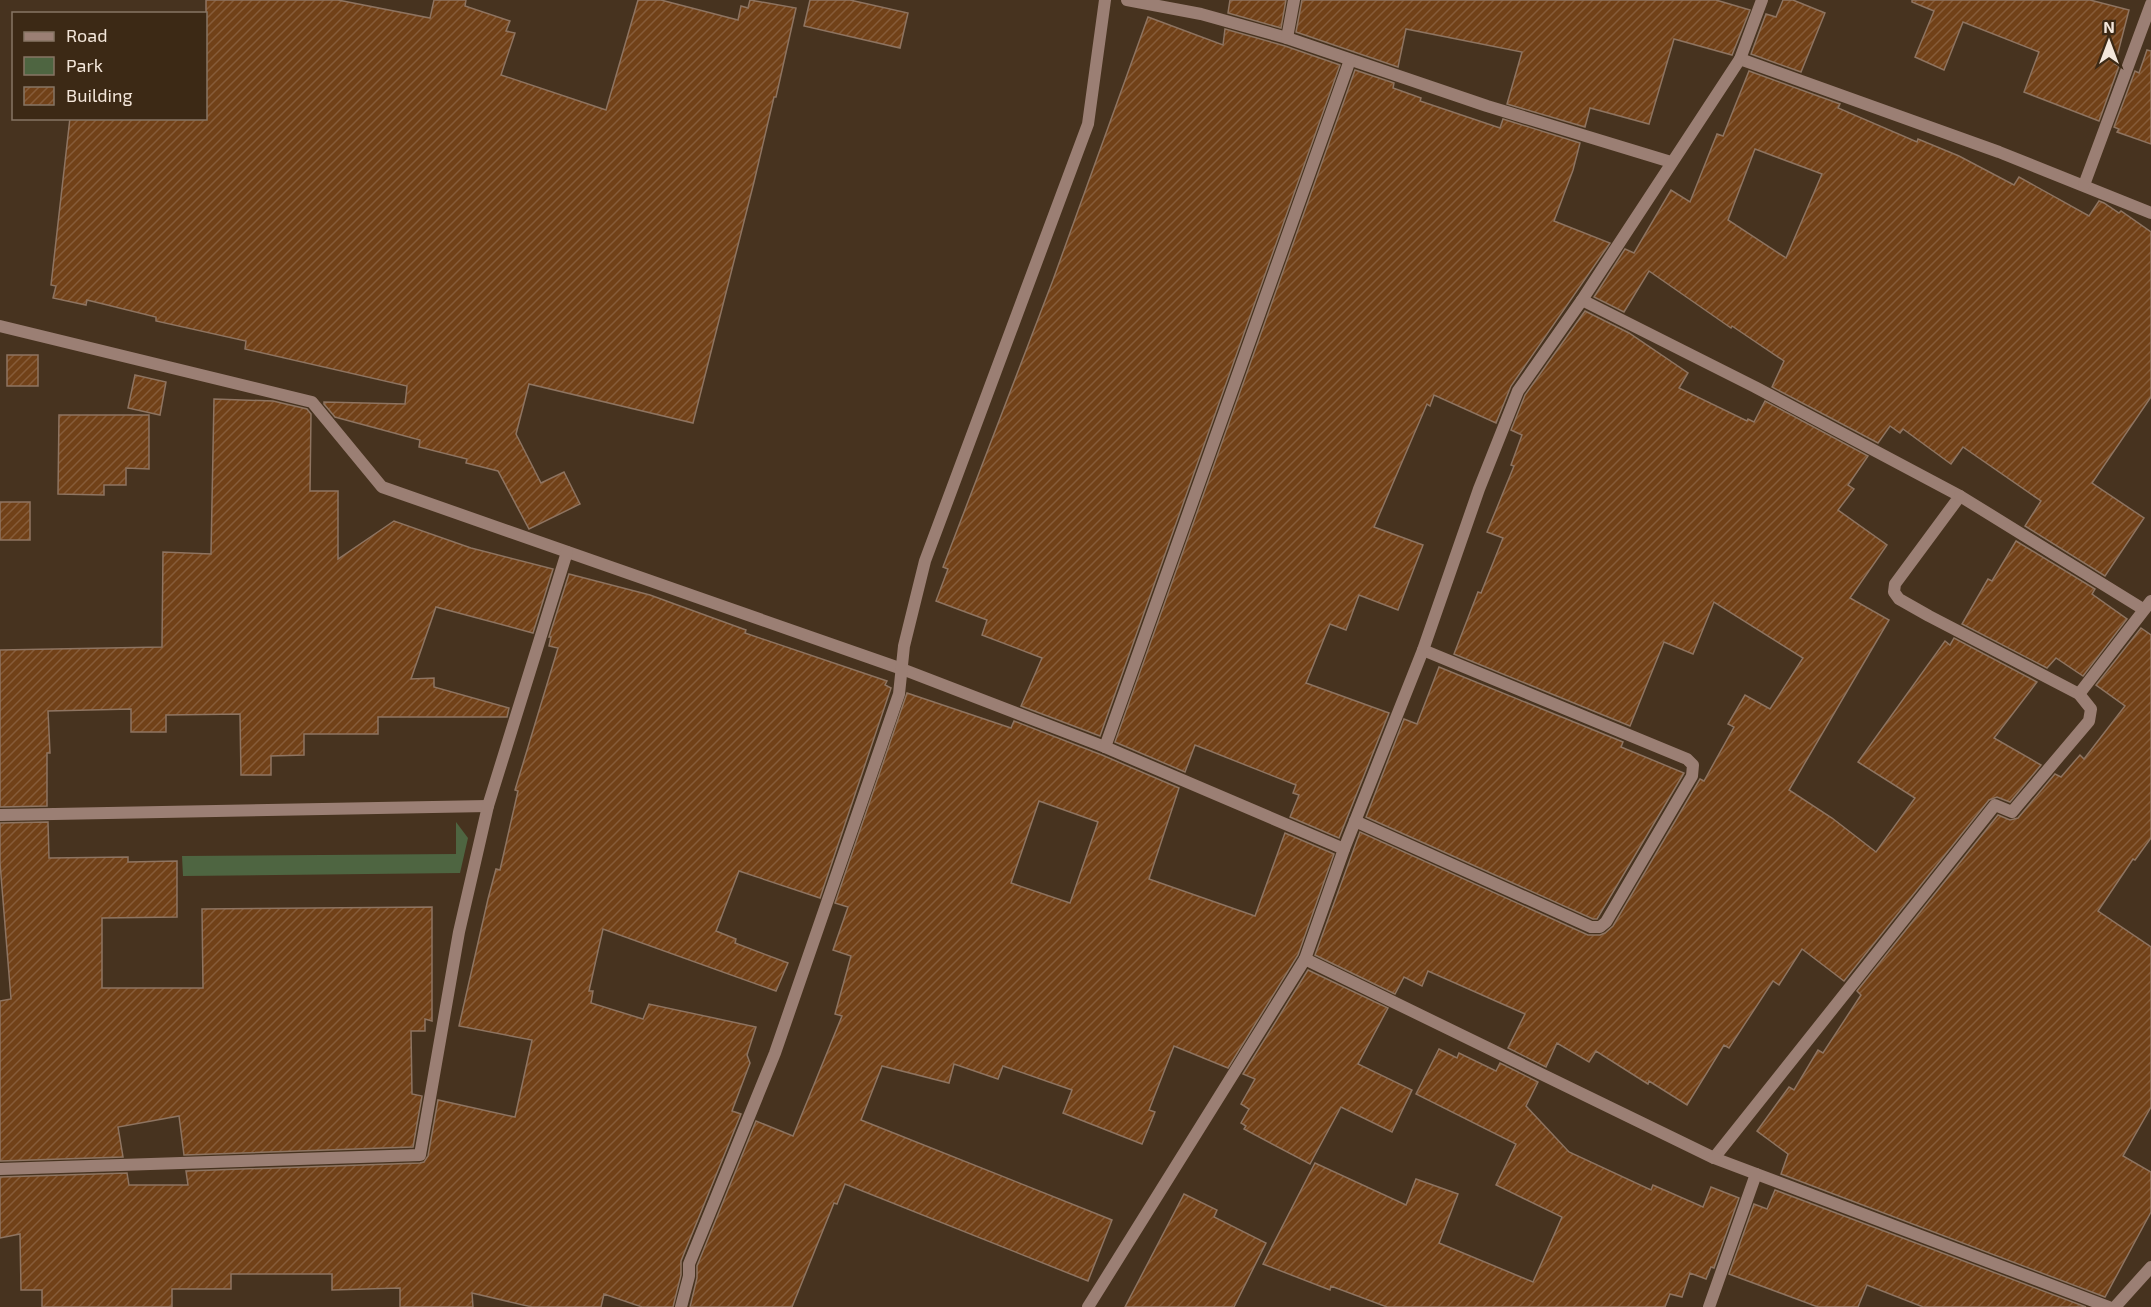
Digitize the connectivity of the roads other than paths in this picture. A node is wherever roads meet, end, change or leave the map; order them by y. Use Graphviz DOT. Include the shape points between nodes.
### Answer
graph roads {
  1 [pos="1105,0"];
  2 [pos="1127,0"];
  3 [pos="1294,0"];
  4 [pos="1762,0"];
  5 [pos="2151,3"];
  6 [pos="1287,38"];
  7 [pos="1740,59"];
  8 [pos="1350,60"];
  9 [pos="1671,162"];
  10 [pos="2084,185"];
  11 [pos="2151,213"];
  12 [pos="1582,300"];
  13 [pos="0,326"];
  14 [pos="1960,496"];
  15 [pos="567,552"];
  16 [pos="2147,605"];
  17 [pos="1423,650"];
  18 [pos="902,669"];
  19 [pos="2079,694"];
  20 [pos="1105,747"];
  21 [pos="488,806"];
  22 [pos="0,815"];
  23 [pos="1355,820"];
  24 [pos="1344,849"];
  25 [pos="1305,959"];
  26 [pos="1714,1158"];
  27 [pos="0,1169"];
  28 [pos="1755,1174"];
  29 [pos="2151,1268"];
  30 [pos="681,1307"];
  31 [pos="1088,1307"];
  32 [pos="1709,1307"];
  33 [pos="2109,1307"];
  34 [pos="2115,1307"];
  1 -- 18 [label="street" via="1088,124 925,561"];
  2 -- 6 [label="street" via="1201,14"];
  3 -- 6 [label="street"];
  4 -- 7 [label="street"];
  5 -- 10 [label="street"];
  6 -- 8 [label="street"];
  7 -- 9 [label="street"];
  7 -- 10 [label="street"];
  8 -- 9 [label="street"];
  8 -- 20 [label="street"];
  9 -- 12 [label="street"];
  10 -- 11 [label="street"];
  12 -- 14 [label="street"];
  12 -- 17 [label="street" via="1518,391"];
  13 -- 15 [label="street" via="312,402 382,487"];
  14 -- 16 [label="street"];
  14 -- 19 [label="street" via="1895,584 1894,592 1929,616"];
  15 -- 18 [label="street"];
  15 -- 21 [label="street"];
  16 -- 19 [label="street"];
  17 -- 23 [label="street"];
  17 -- 23 [label="street" via="1687,759 1693,765 1692,776 1600,927 1591,927"];
  18 -- 20 [label="street"];
  18 -- 30 [label="street" via="899,694 775,1053 689,1263"];
  19 -- 26 [label="street" via="2091,709 2089,721 2012,812 1995,805"];
  20 -- 24 [label="street"];
  21 -- 22 [label="street"];
  21 -- 27 [label="street" via="459,932 420,1155"];
  23 -- 24 [label="street"];
  24 -- 25 [label="street"];
  25 -- 26 [label="street"];
  25 -- 31 [label="street"];
  26 -- 28 [label="street"];
  28 -- 32 [label="street"];
  28 -- 33 [label="street"];
  29 -- 34 [label="street"];
}
